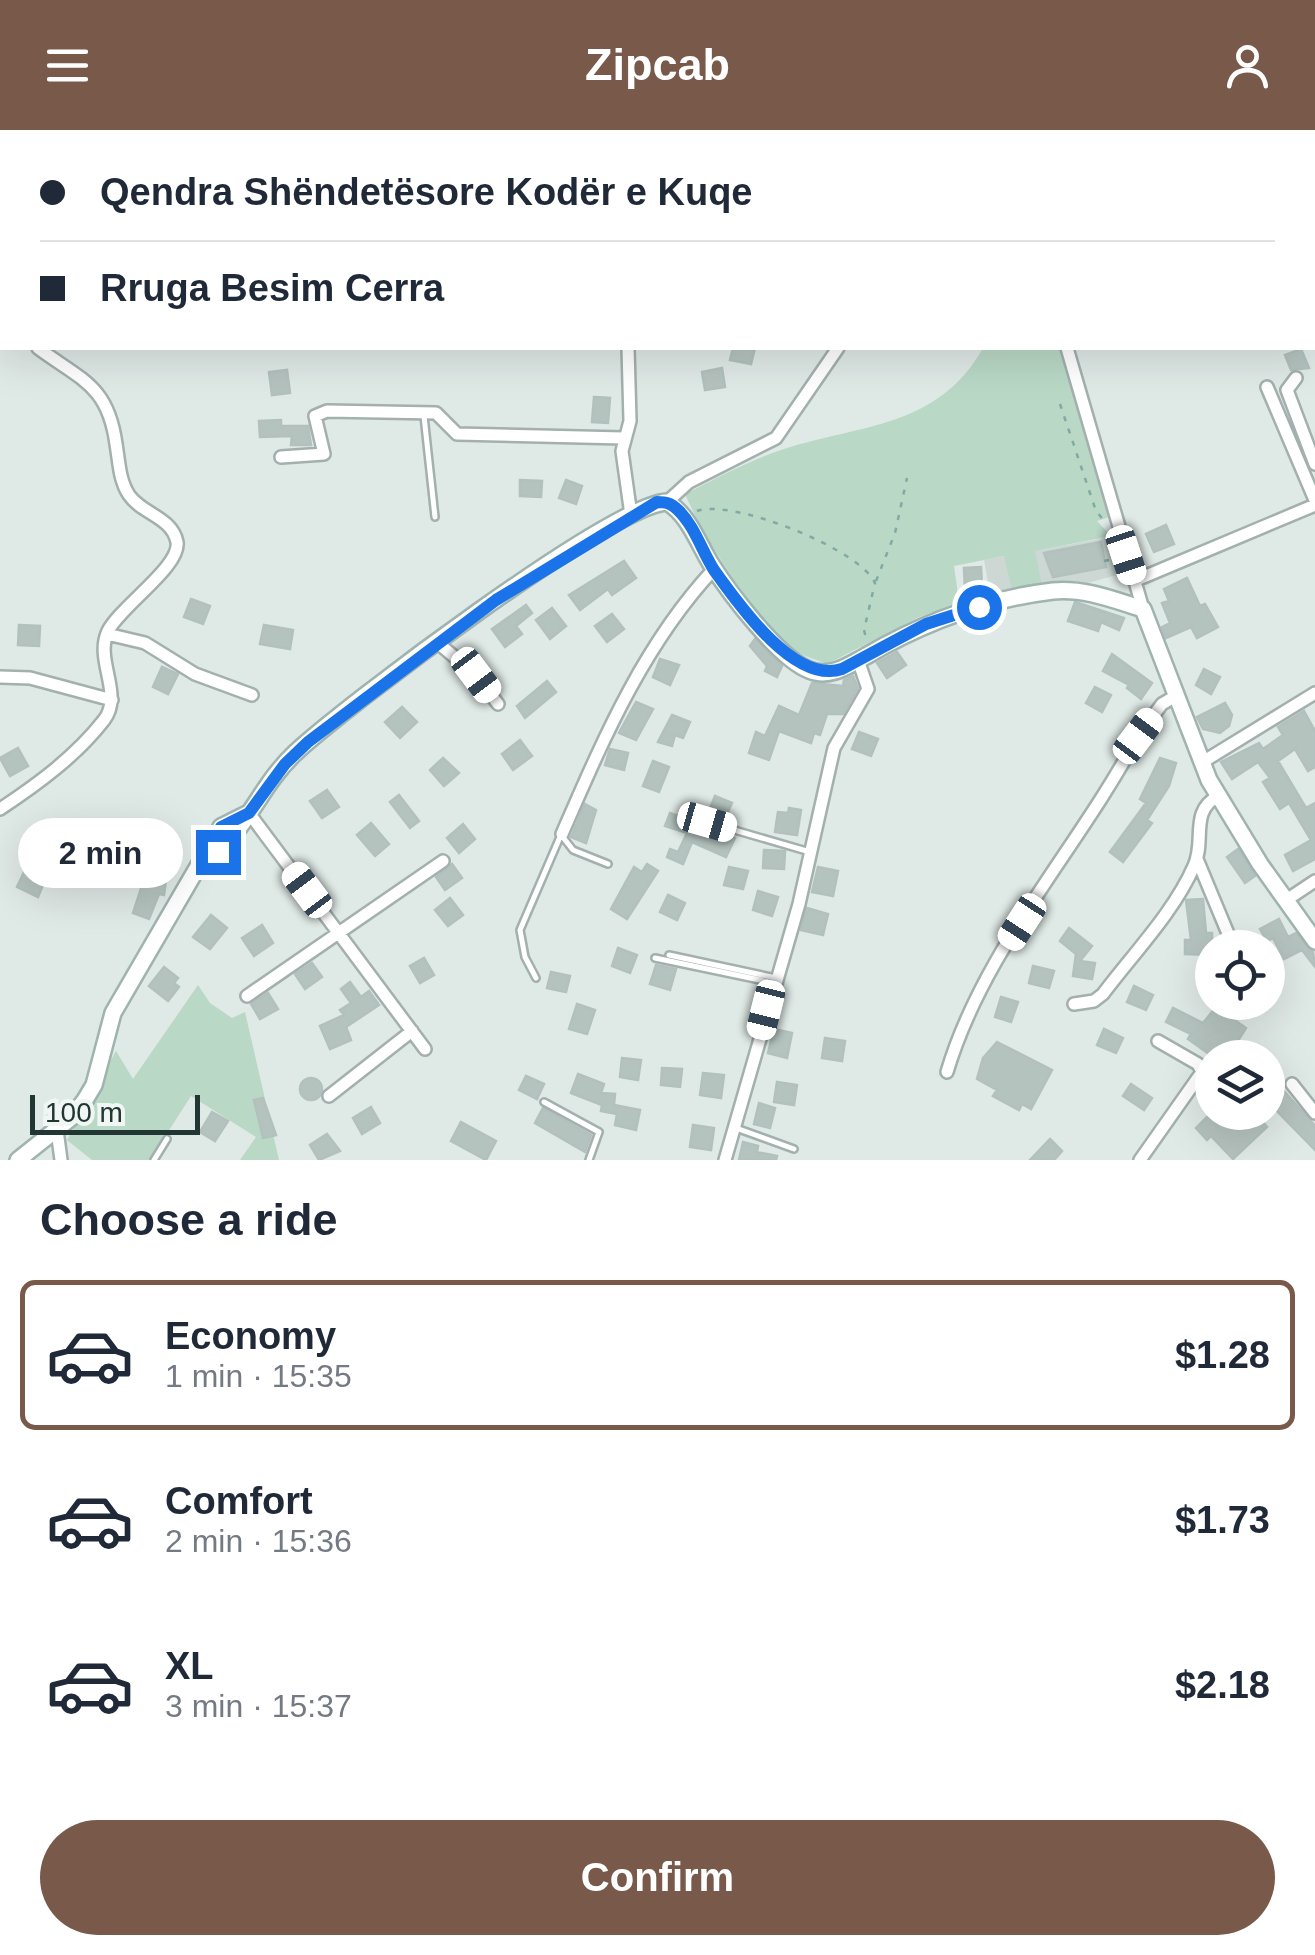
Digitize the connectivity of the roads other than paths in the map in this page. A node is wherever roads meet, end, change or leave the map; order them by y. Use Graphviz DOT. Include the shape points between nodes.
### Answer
graph roads {
  1 [pos="41,350"];
  2 [pos="628,350"];
  3 [pos="837,350"];
  4 [pos="1068,350"];
  5 [pos="1296,378"];
  6 [pos="1267,387"];
  7 [pos="424,413"];
  8 [pos="623,438"];
  9 [pos="280,457"];
  10 [pos="1315,464"];
  11 [pos="667,502"];
  12 [pos="1315,503"];
  13 [pos="631,515"];
  14 [pos="435,517"];
  15 [pos="714,570"];
  16 [pos="1134,581"];
  17 [pos="1143,609"];
  18 [pos="106,634"];
  19 [pos="438,643"];
  20 [pos="864,656"];
  21 [pos="0,676"];
  22 [pos="1315,694"];
  23 [pos="252,695"];
  24 [pos="1174,697"];
  25 [pos="112,700"];
  26 [pos="498,704"];
  27 [pos="1200,763"];
  28 [pos="1218,796"];
  29 [pos="0,810"];
  30 [pos="249,813"];
  31 [pos="707,822"];
  32 [pos="562,834"];
  33 [pos="812,852"];
  34 [pos="1196,859"];
  35 [pos="442,862"];
  36 [pos="608,864"];
  37 [pos="1315,882"];
  38 [pos="1286,900"];
  39 [pos="1226,930"];
  40 [pos="340,934"];
  41 [pos="1315,941"];
  42 [pos="668,954"];
  43 [pos="654,958"];
  44 [pos="536,978"];
  45 [pos="775,980"];
  46 [pos="246,996"];
  47 [pos="1074,1004"];
  48 [pos="412,1032"];
  49 [pos="1158,1041"];
  50 [pos="425,1049"];
  51 [pos="947,1072"];
  52 [pos="1292,1084"];
  53 [pos="328,1096"];
  54 [pos="544,1102"];
  55 [pos="1315,1113"];
  56 [pos="734,1128"];
  57 [pos="56,1130"];
  58 [pos="166,1139"];
  59 [pos="794,1149"];
  60 [pos="18,1160"];
  61 [pos="61,1160"];
  62 [pos="154,1160"];
  63 [pos="589,1160"];
  64 [pos="725,1160"];
  65 [pos="1140,1160"];
  1 -- 18 [label="street" via="98,392 113,424 128,494 171,528 178,545 172,561"];
  2 -- 8 [label="street" via="630,421"];
  3 -- 11 [label="street" via="776,438 688,482"];
  4 -- 16 [label="street"];
  5 -- 10 [label="street" via="1287,390"];
  6 -- 12 [label="street"];
  7 -- 8 [label="street" via="442,415 457,434"];
  7 -- 9 [label="street" via="319,412 314,422 324,454"];
  7 -- 14 [label="lane"];
  8 -- 13 [label="street"];
  11 -- 13 [label="street"];
  11 -- 15 [label="street"];
  12 -- 16 [label="street"];
  13 -- 19 [label="street"];
  15 -- 20 [label="street" via="799,664 830,673"];
  15 -- 32 [label="street" via="633,682"];
  16 -- 17 [label="street"];
  17 -- 20 [label="street" via="1087,592 1052,591 951,614"];
  17 -- 24 [label="street"];
  18 -- 23 [label="street" via="145,644 195,674"];
  18 -- 25 [label="street"];
  19 -- 26 [label="street"];
  19 -- 30 [label="street" via="296,752"];
  20 -- 33 [label="street" via="868,689 834,748"];
  21 -- 25 [label="street"];
  22 -- 27 [label="street"];
  24 -- 27 [label="street"];
  24 -- 51 [label="street" via="1138,736 1002,953"];
  25 -- 29 [label="street" via="106,718 72,753"];
  27 -- 28 [label="street"];
  28 -- 34 [label="street" via="1200,814"];
  28 -- 38 [label="street"];
  30 -- 40 [label="street"];
  30 -- 57 [label="street" via="242,830 203,862 112,1013 94,1084"];
  31 -- 33 [label="lane"];
  32 -- 36 [label="lane" via="568,846"];
  32 -- 44 [label="lane" via="520,930"];
  33 -- 45 [label="street"];
  34 -- 39 [label="street"];
  34 -- 47 [label="street" via="1103,994"];
  35 -- 40 [label="street"];
  37 -- 38 [label="street"];
  38 -- 41 [label="street"];
  40 -- 46 [label="street"];
  40 -- 48 [label="street"];
  42 -- 45 [label="lane"];
  43 -- 45 [label="lane"];
  45 -- 56 [label="street"];
  48 -- 50 [label="street"];
  48 -- 53 [label="street"];
  49 -- 65 [label="street" via="1202,1072"];
  52 -- 55 [label="street"];
  54 -- 63 [label="lane" via="599,1132"];
  56 -- 59 [label="lane"];
  56 -- 64 [label="street"];
  57 -- 60 [label="street"];
  57 -- 61 [label="street"];
  58 -- 62 [label="lane"];
}
